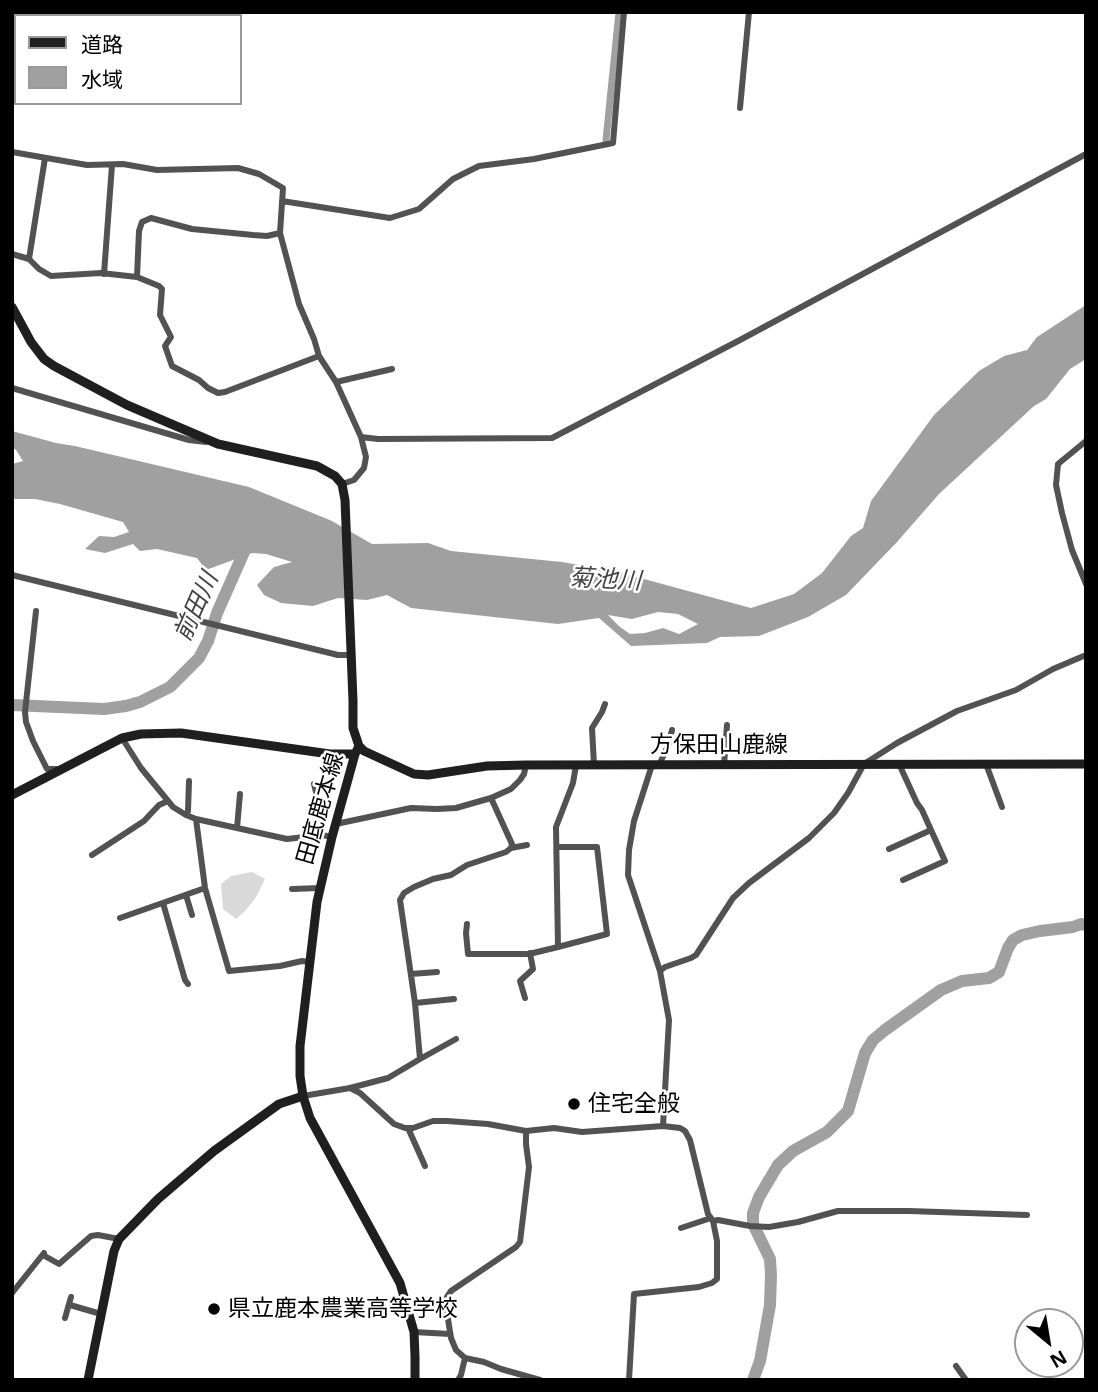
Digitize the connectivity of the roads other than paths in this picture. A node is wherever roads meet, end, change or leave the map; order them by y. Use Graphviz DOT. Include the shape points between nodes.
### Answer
graph roads {
  1 [pos="624,12"];
  2 [pos="749,12"];
  3 [pos="740,108"];
  4 [pos="12,152"];
  5 [pos="1086,154"];
  6 [pos="45,158"];
  7 [pos="112,165"];
  8 [pos="282,201"];
  9 [pos="280,233"];
  10 [pos="12,254"];
  11 [pos="29,259"];
  12 [pos="104,274"];
  13 [pos="137,277"];
  14 [pos="12,307"];
  15 [pos="318,355"];
  16 [pos="392,369"];
  17 [pos="336,382"];
  18 [pos="12,388"];
  19 [pos="361,438"];
  20 [pos="1086,441"];
  21 [pos="218,444"];
  22 [pos="342,484"];
  23 [pos="12,575"];
  24 [pos="1086,584"];
  25 [pos="36,611"];
  26 [pos="352,655"];
  27 [pos="1086,655"];
  28 [pos="605,704"];
  29 [pos="727,725"];
  30 [pos="672,730"];
  31 [pos="122,738"];
  32 [pos="357,750"];
  33 [pos="864,764"];
  34 [pos="899,764"];
  35 [pos="986,764"];
  36 [pos="1086,764"];
  37 [pos="526,765"];
  38 [pos="576,765"];
  39 [pos="594,765"];
  40 [pos="655,765"];
  41 [pos="724,765"];
  42 [pos="61,769"];
  43 [pos="189,781"];
  44 [pos="314,784"];
  45 [pos="240,794"];
  46 [pos="12,795"];
  47 [pos="491,798"];
  48 [pos="168,801"];
  49 [pos="1002,807"];
  50 [pos="186,816"];
  51 [pos="196,819"];
  52 [pos="336,824"];
  53 [pos="237,828"];
  54 [pos="931,830"];
  55 [pos="321,835"];
  56 [pos="332,837"];
  57 [pos="527,845"];
  58 [pos="557,847"];
  59 [pos="511,848"];
  60 [pos="889,849"];
  61 [pos="92,855"];
  62 [pos="903,880"];
  63 [pos="205,888"];
  64 [pos="320,888"];
  65 [pos="292,889"];
  66 [pos="186,895"];
  67 [pos="163,903"];
  68 [pos="192,915"];
  69 [pos="120,918"];
  70 [pos="467,925"];
  71 [pos="558,947"];
  72 [pos="530,953"];
  73 [pos="309,962"];
  74 [pos="660,971"];
  75 [pos="437,972"];
  76 [pos="411,974"];
  77 [pos="188,984"];
  78 [pos="525,998"];
  79 [pos="454,999"];
  80 [pos="415,1003"];
  81 [pos="456,1039"];
  82 [pos="420,1059"];
  83 [pos="350,1088"];
  84 [pos="303,1096"];
  85 [pos="663,1126"];
  86 [pos="408,1128"];
  87 [pos="526,1131"];
  88 [pos="425,1166"];
  89 [pos="1027,1215"];
  90 [pos="712,1220"];
  91 [pos="681,1228"];
  92 [pos="119,1239"];
  93 [pos="12,1293"];
  94 [pos="71,1297"];
  95 [pos="70,1305"];
  96 [pos="101,1314"];
  97 [pos="65,1318"];
  98 [pos="414,1332"];
  99 [pos="450,1334"];
  100 [pos="465,1358"];
  101 [pos="956,1366"];
  102 [pos="88,1380"];
  103 [pos="415,1380"];
  104 [pos="458,1380"];
  105 [pos="540,1380"];
  106 [pos="629,1380"];
  107 [pos="966,1380"];
  1 -- 8 [label="street" via="612,143 479,166 453,179 419,209 390,218"];
  2 -- 3 [label="street"];
  4 -- 6 [label="street"];
  5 -- 19 [label="street" via="552,438"];
  6 -- 7 [label="street"];
  6 -- 11 [label="street"];
  7 -- 8 [label="street" via="157,170 237,168 283,188"];
  7 -- 12 [label="street"];
  8 -- 9 [label="street"];
  9 -- 13 [label="street" via="267,236 192,229 151,218 142,222 139,231"];
  9 -- 15 [label="street"];
  10 -- 11 [label="street"];
  11 -- 12 [label="street" via="51,276"];
  12 -- 13 [label="street"];
  13 -- 15 [label="street" via="162,289 160,315 171,337 165,346 172,366 218,393"];
  14 -- 21 [label="main road" via="38,352 54,366 127,405"];
  15 -- 17 [label="street"];
  16 -- 17 [label="street"];
  17 -- 19 [label="street"];
  18 -- 21 [label="street" via="189,440"];
  19 -- 22 [label="street" via="364,468 354,480"];
  20 -- 24 [label="street" via="1058,464 1056,485 1072,550"];
  21 -- 22 [label="main road" via="317,466"];
  22 -- 26 [label="main road, 田底鹿本線"];
  23 -- 26 [label="street"];
  25 -- 42 [label="street" via="26,722 47,769"];
  26 -- 32 [label="main road, 田底鹿本線"];
  27 -- 33 [label="street" via="1016,690 957,711"];
  28 -- 39 [label="street" via="592,728"];
  29 -- 41 [label="street"];
  30 -- 40 [label="street"];
  31 -- 32 [label="main road" via="181,733 331,754"];
  31 -- 42 [label="main road"];
  31 -- 48 [label="street"];
  32 -- 37 [label="main road, 方保田山鹿線" via="421,775"];
  32 -- 52 [label="main road, 田底鹿本線"];
  33 -- 34 [label="main road, 方保田山鹿線"];
  33 -- 41 [label="main road, 方保田山鹿線"];
  33 -- 74 [label="street" via="834,813 733,898 696,955"];
  34 -- 35 [label="main road, 方保田山鹿線"];
  34 -- 54 [label="street"];
  35 -- 36 [label="main road, 方保田山鹿線"];
  35 -- 49 [label="street"];
  37 -- 38 [label="main road, 方保田山鹿線"];
  37 -- 47 [label="street" via="511,789"];
  38 -- 39 [label="main road, 方保田山鹿線"];
  38 -- 58 [label="street" via="556,827"];
  39 -- 40 [label="main road, 方保田山鹿線"];
  40 -- 41 [label="main road, 方保田山鹿線"];
  40 -- 74 [label="street" via="634,821 628,875"];
  42 -- 46 [label="main road"];
  43 -- 50 [label="street"];
  44 -- 55 [label="street"];
  45 -- 53 [label="street"];
  47 -- 52 [label="street" via="456,808 411,808"];
  47 -- 59 [label="street"];
  48 -- 50 [label="street"];
  48 -- 61 [label="street"];
  50 -- 51 [label="street"];
  51 -- 53 [label="street"];
  51 -- 63 [label="street"];
  52 -- 56 [label="main road, 田底鹿本線"];
  53 -- 55 [label="street" via="287,839"];
  54 -- 60 [label="street"];
  54 -- 62 [label="street" via="945,861"];
  55 -- 56 [label="street"];
  56 -- 64 [label="main road, 田底鹿本線"];
  57 -- 59 [label="street"];
  58 -- 71 [label="street"];
  58 -- 71 [label="street" via="597,847 607,934"];
  59 -- 76 [label="street" via="404,893 400,907"];
  63 -- 66 [label="street"];
  63 -- 73 [label="street" via="229,971"];
  64 -- 65 [label="street"];
  64 -- 73 [label="main road, 田底鹿本線"];
  66 -- 67 [label="street"];
  66 -- 68 [label="street"];
  67 -- 69 [label="street"];
  67 -- 77 [label="street"];
  70 -- 72 [label="street" via="468,954"];
  71 -- 72 [label="street"];
  72 -- 78 [label="street" via="533,969 520,981"];
  73 -- 84 [label="main road, 田底鹿本線" via="300,1046"];
  74 -- 85 [label="street" via="669,1020"];
  75 -- 76 [label="street"];
  76 -- 80 [label="street"];
  79 -- 80 [label="street"];
  80 -- 82 [label="street"];
  81 -- 82 [label="street"];
  82 -- 83 [label="street" via="388,1078"];
  83 -- 84 [label="street"];
  83 -- 86 [label="street" via="394,1124"];
  84 -- 92 [label="main road" via="279,1104 214,1151"];
  84 -- 98 [label="main road, 田底鹿本線" via="310,1118 400,1283"];
  85 -- 87 [label="street"];
  85 -- 90 [label="street" via="687,1134"];
  86 -- 87 [label="street" via="447,1121"];
  86 -- 88 [label="street"];
  87 -- 99 [label="street" via="529,1167 520,1242 451,1291 445,1300"];
  89 -- 90 [label="street" via="838,1212 769,1227"];
  90 -- 91 [label="street"];
  90 -- 106 [label="street" via="717,1279 686,1289 634,1294"];
  92 -- 93 [label="street" via="91,1236 59,1264 44,1253"];
  92 -- 96 [label="main road"];
  94 -- 95 [label="street"];
  95 -- 96 [label="street"];
  95 -- 97 [label="street"];
  96 -- 102 [label="main road"];
  98 -- 99 [label="street"];
  98 -- 103 [label="main road, 田底鹿本線"];
  99 -- 100 [label="street"];
  100 -- 104 [label="street"];
  100 -- 105 [label="street"];
  101 -- 107 [label="street"];
}
